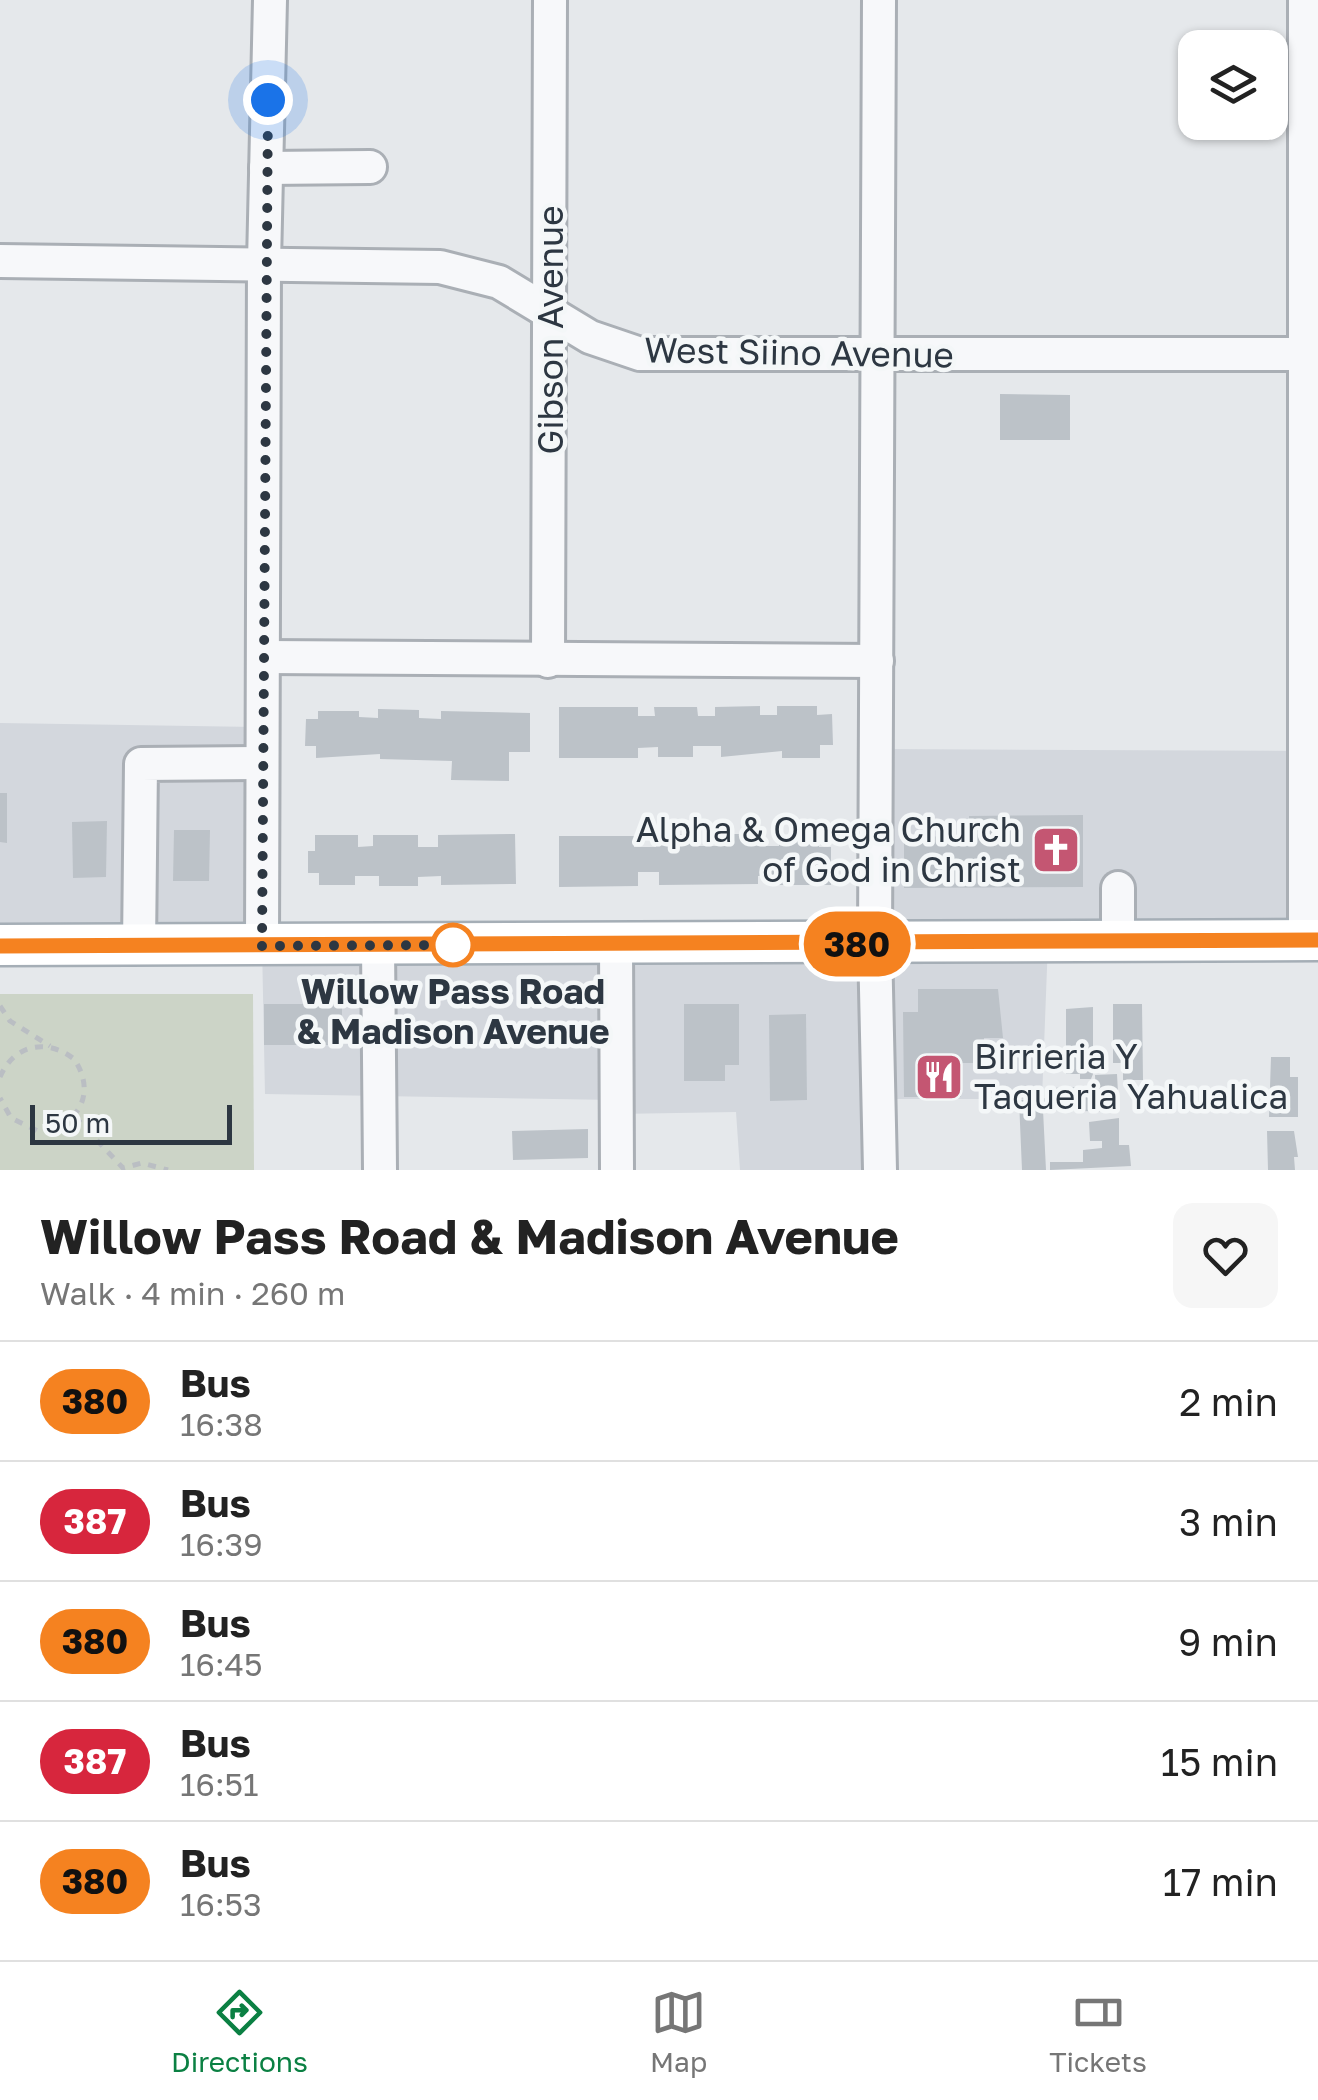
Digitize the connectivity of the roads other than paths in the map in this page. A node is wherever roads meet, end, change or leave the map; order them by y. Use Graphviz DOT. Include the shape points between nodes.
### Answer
graph roads {
  1 [pos="270,0"];
  2 [pos="550,0"];
  3 [pos="880,0"];
  4 [pos="1305,0"];
  5 [pos="370,167"];
  6 [pos="266,168"];
  7 [pos="0,261"];
  8 [pos="264,262"];
  9 [pos="552,316"];
  10 [pos="1312,354"];
  11 [pos="879,356"];
  12 [pos="265,658"];
  13 [pos="548,660"];
  14 [pos="878,661"];
  15 [pos="261,763"];
  16 [pos="1118,888"];
  17 [pos="1118,940"];
  18 [pos="1311,940"];
  19 [pos="616,944"];
  20 [pos="875,944"];
  21 [pos="378,945"];
  22 [pos="0,946"];
  23 [pos="139,946"];
  24 [pos="262,946"];
  25 [pos="380,1170"];
  26 [pos="617,1170"];
  27 [pos="880,1170"];
  1 -- 6 [label="street"];
  2 -- 9 [label="street, Gibson Avenue"];
  3 -- 11 [label="street"];
  4 -- 10 [label="street"];
  5 -- 6 [label="street"];
  6 -- 8 [label="street"];
  7 -- 8 [label="street, West Siino Avenue"];
  8 -- 9 [label="street, West Siino Avenue" via="440,268 499,282"];
  8 -- 12 [label="street"];
  9 -- 11 [label="street, West Siino Avenue" via="640,354"];
  9 -- 13 [label="street, Gibson Avenue"];
  10 -- 11 [label="street, West Siino Avenue"];
  10 -- 18 [label="street"];
  11 -- 14 [label="street"];
  12 -- 13 [label="street"];
  12 -- 15 [label="street"];
  13 -- 14 [label="street"];
  14 -- 20 [label="street"];
  15 -- 23 [label="street" via="141,764"];
  15 -- 24 [label="street"];
  16 -- 17 [label="street"];
  17 -- 18 [label="main road"];
  17 -- 20 [label="main road"];
  19 -- 20 [label="main road"];
  19 -- 21 [label="main road"];
  19 -- 26 [label="street"];
  20 -- 27 [label="street"];
  21 -- 24 [label="main road"];
  21 -- 25 [label="street"];
  22 -- 23 [label="main road"];
  23 -- 24 [label="main road"];
}
